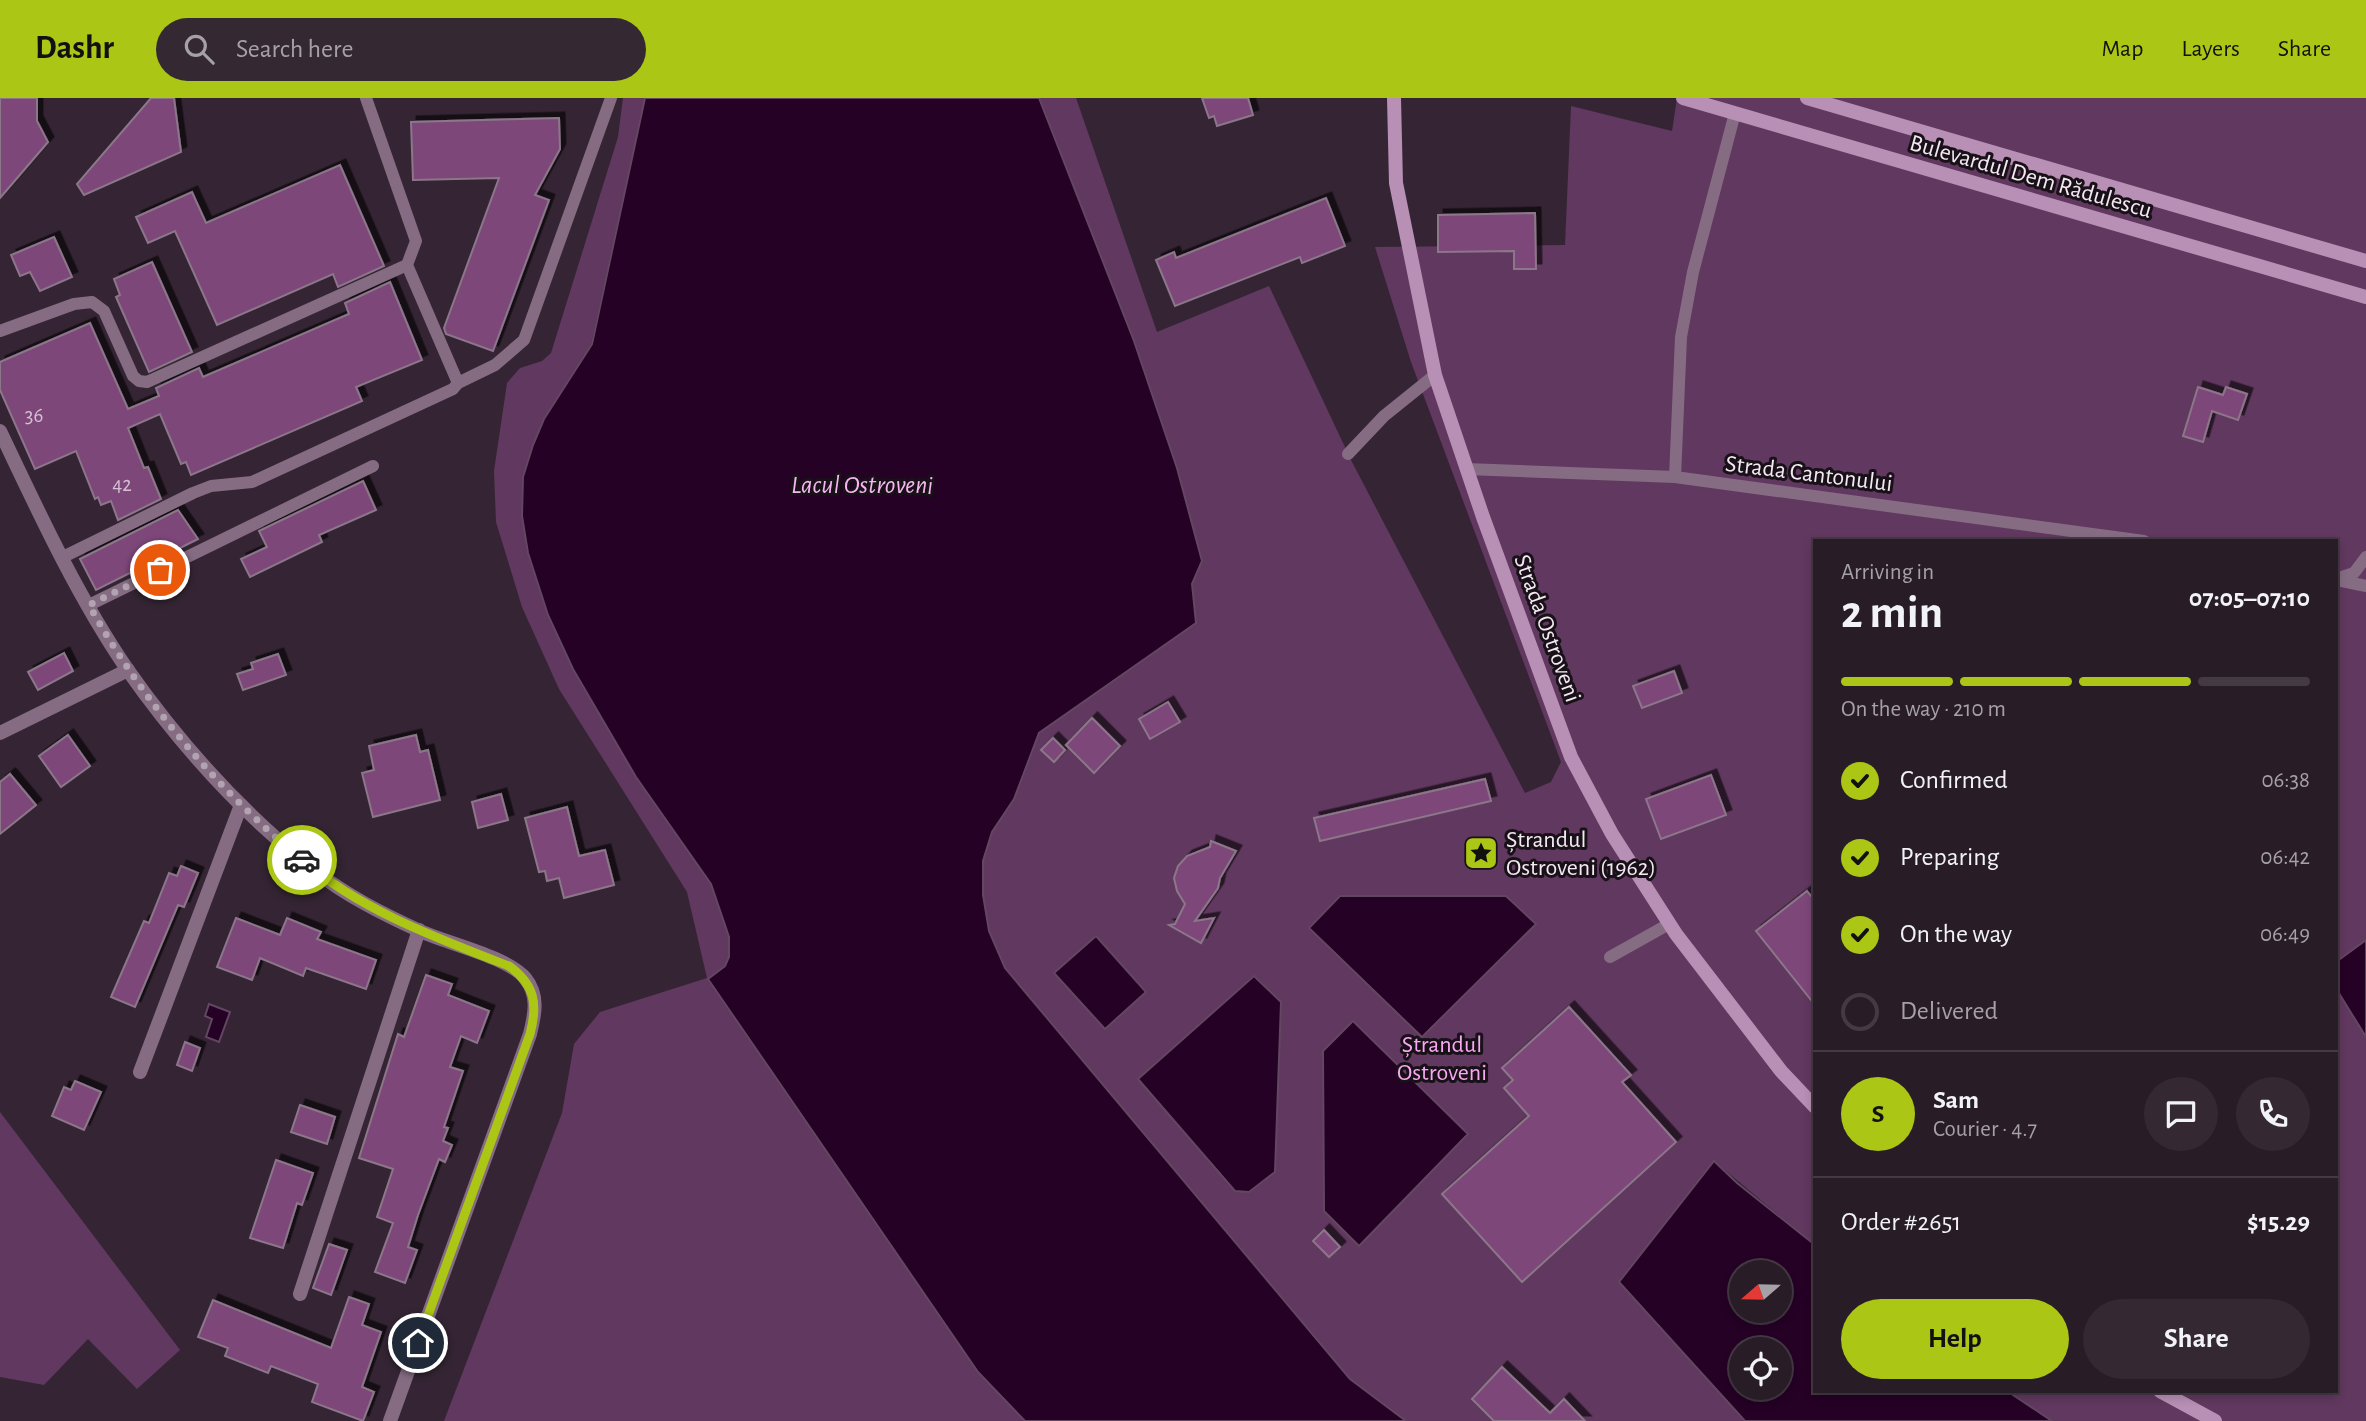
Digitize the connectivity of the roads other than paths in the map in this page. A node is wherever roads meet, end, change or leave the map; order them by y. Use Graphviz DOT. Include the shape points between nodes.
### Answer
graph roads {
  1 [pos="366,98"];
  2 [pos="611,98"];
  3 [pos="1394,98"];
  4 [pos="1684,98"];
  5 [pos="1807,98"];
  6 [pos="1735,113"];
  7 [pos="2366,261"];
  8 [pos="407,265"];
  9 [pos="2366,296"];
  10 [pos="0,331"];
  11 [pos="1435,375"];
  12 [pos="458,383"];
  13 [pos="0,431"];
  14 [pos="1348,454"];
  15 [pos="373,466"];
  16 [pos="1466,469"];
  17 [pos="1675,477"];
  18 [pos="2129,539"];
  19 [pos="63,556"];
  20 [pos="2366,558"];
  21 [pos="2338,579"];
  22 [pos="2338,580"];
  23 [pos="2366,586"];
  24 [pos="89,605"];
  25 [pos="128,670"];
  26 [pos="0,733"];
  27 [pos="241,805"];
  28 [pos="1670,924"];
  29 [pos="419,930"];
  30 [pos="1610,957"];
  31 [pos="140,1072"];
  32 [pos="1813,1105"];
  33 [pos="300,1294"];
  34 [pos="2164,1393"];
  35 [pos="390,1421"];
  36 [pos="2215,1421"];
  1 -- 8 [label="lane" via="416,241"];
  2 -- 12 [label="lane" via="524,341 495,365"];
  3 -- 11 [label="main road, Strada Ostroveni" via="1396,183"];
  4 -- 6 [label="main road, Bulevardul Dem Rădulescu"];
  5 -- 7 [label="main road, Bulevardul Dem Rădulescu"];
  6 -- 9 [label="main road, Bulevardul Dem Rădulescu"];
  6 -- 17 [label="lane" via="1693,272 1681,337"];
  8 -- 10 [label="lane" via="147,382 132,376 104,311 92,302 74,304"];
  8 -- 12 [label="lane"];
  11 -- 14 [label="lane" via="1384,416"];
  11 -- 16 [label="main road, Strada Ostroveni"];
  12 -- 19 [label="lane" via="252,482 211,486"];
  13 -- 19 [label="street"];
  15 -- 24 [label="lane"];
  16 -- 17 [label="lane, Strada Cantonului"];
  16 -- 28 [label="main road, Strada Ostroveni" via="1571,758 1615,839"];
  17 -- 18 [label="lane, Strada Cantonului"];
  19 -- 24 [label="street"];
  20 -- 21 [label="lane" via="2354,573"];
  22 -- 23 [label="lane"];
  24 -- 25 [label="street"];
  25 -- 26 [label="street"];
  25 -- 27 [label="street"];
  27 -- 29 [label="street" via="316,872"];
  27 -- 31 [label="street"];
  28 -- 30 [label="lane"];
  28 -- 32 [label="main road, Strada Ostroveni" via="1726,1002"];
  29 -- 33 [label="street"];
  29 -- 35 [label="street" via="517,971 532,989 535,1016"];
  34 -- 36 [label="main road"];
}
